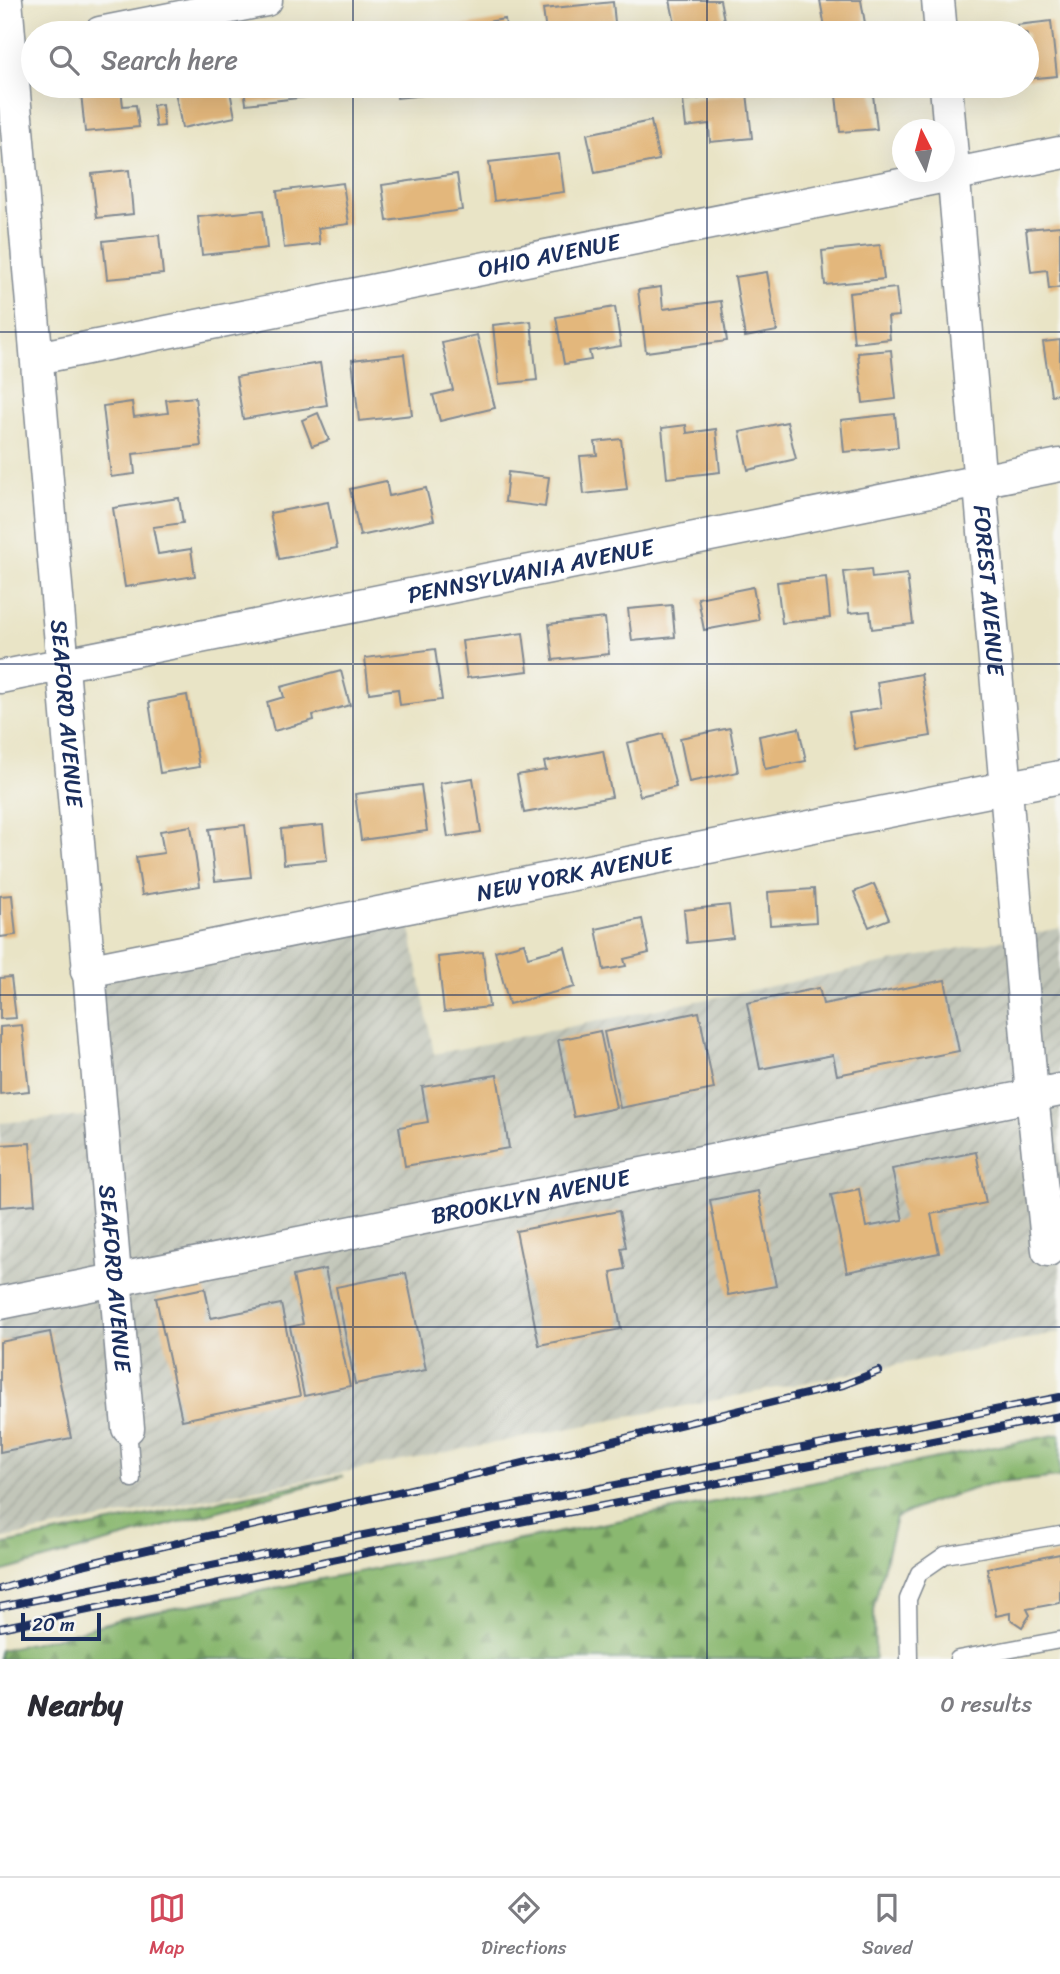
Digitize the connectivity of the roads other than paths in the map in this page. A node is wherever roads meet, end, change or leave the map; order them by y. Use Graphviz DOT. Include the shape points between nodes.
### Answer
graph roads {
  1 [pos="6,0"];
  2 [pos="266,0"];
  3 [pos="938,0"];
  4 [pos="160,21"];
  5 [pos="940,21"];
  6 [pos="21,46"];
  7 [pos="24,98"];
  8 [pos="947,98"];
  9 [pos="949,119"];
  10 [pos="1060,153"];
  11 [pos="955,174"];
  12 [pos="913,182"];
  13 [pos="954,182"];
  14 [pos="37,358"];
  15 [pos="1060,465"];
  16 [pos="979,481"];
  17 [pos="62,665"];
  18 [pos="0,677"];
  19 [pos="1060,778"];
  20 [pos="1005,788"];
  21 [pos="88,971"];
  22 [pos="1046,1092"];
  23 [pos="1048,1250"];
  24 [pos="114,1279"];
  25 [pos="0,1303"];
  26 [pos="128,1427"];
  27 [pos="132,1479"];
  28 [pos="1060,1535"];
  29 [pos="1060,1640"];
  30 [pos="909,1659"];
  31 [pos="958,1659"];
  1 -- 6 [label="street, SEAFORD AVENUE"];
  2 -- 4 [label="street"];
  3 -- 5 [label="street"];
  7 -- 14 [label="street, SEAFORD AVENUE"];
  8 -- 9 [label="street, FOREST AVENUE"];
  10 -- 11 [label="street, OHIO AVENUE"];
  12 -- 14 [label="street, OHIO AVENUE"];
  13 -- 16 [label="street, FOREST AVENUE"];
  14 -- 17 [label="street, SEAFORD AVENUE"];
  15 -- 16 [label="street, PENNSYLVANIA AVENUE"];
  16 -- 17 [label="street, PENNSYLVANIA AVENUE"];
  16 -- 20 [label="street, FOREST AVENUE"];
  17 -- 18 [label="street, PENNSYLVANIA AVENUE"];
  17 -- 21 [label="street, SEAFORD AVENUE"];
  19 -- 20 [label="street, NEW YORK AVENUE"];
  20 -- 21 [label="street, NEW YORK AVENUE"];
  20 -- 22 [label="street, FOREST AVENUE"];
  21 -- 24 [label="street, SEAFORD AVENUE"];
  22 -- 23 [label="street, FOREST AVENUE"];
  22 -- 24 [label="street, BROOKLYN AVENUE"];
  24 -- 25 [label="street, BROOKLYN AVENUE"];
  24 -- 26 [label="street, SEAFORD AVENUE"];
  26 -- 27 [label="lane"];
  28 -- 30 [label="lane" via="945,1555 919,1573 908,1599"];
  29 -- 31 [label="lane"];
}
